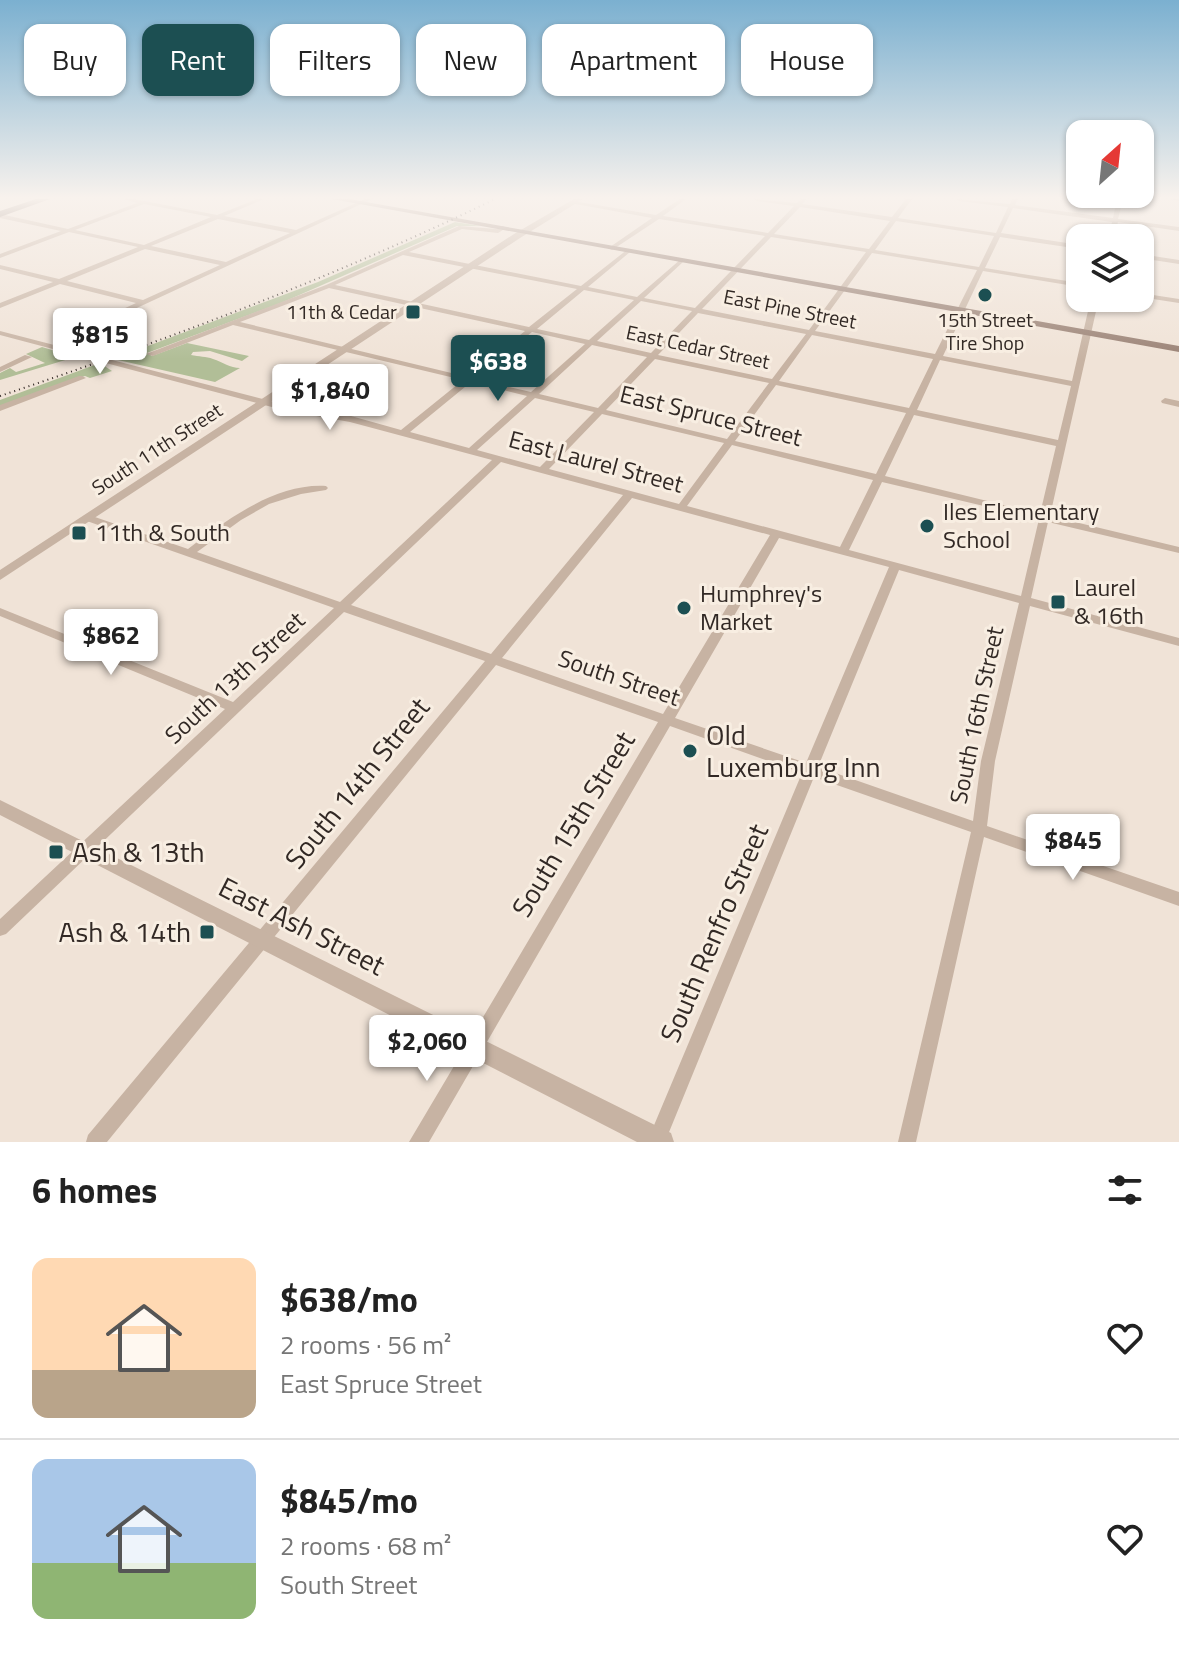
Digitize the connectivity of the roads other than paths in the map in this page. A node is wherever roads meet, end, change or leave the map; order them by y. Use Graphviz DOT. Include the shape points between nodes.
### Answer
graph roads {
  1 [pos="130,252"];
  2 [pos="173,252"];
  3 [pos="252,252"];
  4 [pos="492,252"];
  5 [pos="626,252"];
  6 [pos="635,252"];
  7 [pos="749,252"];
  8 [pos="868,252"];
  9 [pos="877,252"];
  10 [pos="988,252"];
  11 [pos="403,253"];
  12 [pos="1154,258"];
  13 [pos="681,261"];
  14 [pos="1179,262"];
  15 [pos="226,264"];
  16 [pos="471,266"];
  17 [pos="0,267"];
  18 [pos="979,269"];
  19 [pos="738,270"];
  20 [pos="59,282"];
  21 [pos="1066,283"];
  22 [pos="328,286"];
  23 [pos="583,288"];
  24 [pos="841,289"];
  25 [pos="1154,297"];
  26 [pos="639,298"];
  27 [pos="1179,301"];
  28 [pos="143,302"];
  29 [pos="413,305"];
  30 [pos="0,306"];
  31 [pos="698,310"];
  32 [pos="959,310"];
  33 [pos="1092,312"];
  34 [pos="234,323"];
  35 [pos="531,330"];
  36 [pos="810,332"];
  37 [pos="1087,332"];
  38 [pos="0,333"];
  39 [pos="69,336"];
  40 [pos="591,342"];
  41 [pos="345,349"];
  42 [pos="1179,349"];
  43 [pos="150,354"];
  44 [pos="654,356"];
  45 [pos="28,357"];
  46 [pos="936,357"];
  47 [pos="0,370"];
  48 [pos="82,378"];
  49 [pos="469,379"];
  50 [pos="773,382"];
  51 [pos="1075,384"];
  52 [pos="534,394"];
  53 [pos="1165,401"];
  54 [pos="264,403"];
  55 [pos="1179,404"];
  56 [pos="0,408"];
  57 [pos="602,410"];
  58 [pos="910,411"];
  59 [pos="403,433"];
  60 [pos="730,441"];
  61 [pos="1062,444"];
  62 [pos="471,451"];
  63 [pos="499,459"];
  64 [pos="542,471"];
  65 [pos="879,478"];
  66 [pos="323,488"];
  67 [pos="629,495"];
  68 [pos="681,508"];
  69 [pos="88,518"];
  70 [pos="1045,518"];
  71 [pos="776,534"];
  72 [pos="1179,550"];
  73 [pos="843,552"];
  74 [pos="190,553"];
  75 [pos="895,566"];
  76 [pos="0,576"];
  77 [pos="1026,601"];
  78 [pos="343,606"];
  79 [pos="0,612"];
  80 [pos="1179,642"];
  81 [pos="492,659"];
  82 [pos="236,708"];
  83 [pos="667,719"];
  84 [pos="809,772"];
  85 [pos="0,807"];
  86 [pos="979,829"];
  87 [pos="84,850"];
  88 [pos="1179,899"];
  89 [pos="0,929"];
  90 [pos="262,939"];
  91 [pos="474,1046"];
  92 [pos="658,1141"];
  93 [pos="95,1142"];
  94 [pos="418,1142"];
  95 [pos="907,1142"];
  1 -- 20 [label="street"];
  2 -- 15 [label="street"];
  3 -- 15 [label="street"];
  4 -- 16 [label="street, South 11th Street"];
  5 -- 23 [label="street"];
  6 -- 13 [label="main road"];
  7 -- 19 [label="street" via="734,267"];
  8 -- 24 [label="street"];
  9 -- 18 [label="street"];
  10 -- 18 [label="street"];
  11 -- 16 [label="street, East Pine Street"];
  11 -- 22 [label="street"];
  12 -- 14 [label="street"];
  13 -- 19 [label="main road"];
  13 -- 26 [label="street"];
  15 -- 28 [label="street"];
  16 -- 23 [label="street, East Pine Street"];
  16 -- 29 [label="street, South 11th Street"];
  17 -- 20 [label="street"];
  18 -- 21 [label="street"];
  18 -- 32 [label="street"];
  19 -- 24 [label="main road"];
  19 -- 31 [label="street"];
  20 -- 28 [label="street"];
  20 -- 30 [label="street"];
  22 -- 29 [label="street, East Cedar Street"];
  22 -- 34 [label="street"];
  23 -- 26 [label="street, East Pine Street"];
  23 -- 35 [label="street"];
  24 -- 32 [label="main road"];
  24 -- 36 [label="street"];
  25 -- 27 [label="street"];
  26 -- 31 [label="street, East Pine Street"];
  26 -- 40 [label="street"];
  28 -- 39 [label="street"];
  29 -- 35 [label="street, East Cedar Street"];
  29 -- 41 [label="street, South 11th Street"];
  31 -- 36 [label="street, East Pine Street"];
  31 -- 44 [label="street"];
  32 -- 37 [label="main road"];
  32 -- 46 [label="street"];
  33 -- 37 [label="street, South 16th Street"];
  34 -- 41 [label="street, East Spruce Street"];
  34 -- 43 [label="street"];
  35 -- 40 [label="street, East Cedar Street"];
  35 -- 49 [label="street"];
  36 -- 46 [label="street, East Pine Street"];
  36 -- 50 [label="street"];
  37 -- 42 [label="main road"];
  37 -- 51 [label="street, South 16th Street"];
  38 -- 54 [label="street, East Laurel Street"];
  40 -- 44 [label="street, East Cedar Street"];
  40 -- 52 [label="street"];
  41 -- 49 [label="street, East Spruce Street"];
  41 -- 54 [label="street, South 11th Street"];
  44 -- 50 [label="street, East Cedar Street"];
  44 -- 57 [label="street"];
  45 -- 47 [label="street"];
  46 -- 51 [label="street, East Pine Street"];
  46 -- 58 [label="street"];
  48 -- 56 [label="street"];
  49 -- 52 [label="street, East Spruce Street"];
  49 -- 59 [label="street"];
  50 -- 58 [label="street, East Cedar Street"];
  50 -- 60 [label="street"];
  51 -- 61 [label="street, South 16th Street"];
  52 -- 57 [label="street, East Spruce Street"];
  52 -- 62 [label="street"];
  53 -- 55 [label="street"];
  54 -- 59 [label="street, East Laurel Street"];
  54 -- 69 [label="street, South 11th Street"];
  57 -- 60 [label="street, East Spruce Street"];
  57 -- 64 [label="street"];
  58 -- 61 [label="street, East Cedar Street"];
  58 -- 65 [label="street"];
  59 -- 62 [label="street, East Laurel Street"];
  60 -- 65 [label="street, East Spruce Street"];
  60 -- 68 [label="street"];
  61 -- 70 [label="street, South 16th Street"];
  62 -- 63 [label="street, East Laurel Street"];
  63 -- 64 [label="street, East Laurel Street"];
  63 -- 78 [label="street, South 13th Street"];
  64 -- 67 [label="street, East Laurel Street"];
  65 -- 70 [label="street, East Spruce Street"];
  65 -- 73 [label="street"];
  66 -- 74 [label="street" via="257,504"];
  67 -- 68 [label="street, East Laurel Street"];
  67 -- 81 [label="street, South 14th Street"];
  68 -- 71 [label="street, East Laurel Street"];
  69 -- 74 [label="street, South Street"];
  69 -- 76 [label="street, South 11th Street"];
  70 -- 72 [label="street, East Spruce Street"];
  70 -- 77 [label="street, South 16th Street"];
  71 -- 73 [label="street, East Laurel Street"];
  71 -- 83 [label="street, South 15th Street"];
  73 -- 75 [label="street, East Laurel Street"];
  74 -- 78 [label="street, South Street"];
  75 -- 77 [label="street, East Laurel Street"];
  75 -- 84 [label="street, South Renfro Street"];
  77 -- 80 [label="street, East Laurel Street"];
  77 -- 86 [label="street, South 16th Street" via="988,761"];
  78 -- 81 [label="street, South Street"];
  78 -- 82 [label="street, South 13th Street"];
  79 -- 82 [label="street"];
  81 -- 83 [label="street, South Street"];
  81 -- 90 [label="street, South 14th Street"];
  82 -- 87 [label="street, South 13th Street"];
  83 -- 84 [label="street, South Street"];
  83 -- 91 [label="street, South 15th Street"];
  84 -- 86 [label="street, South Street"];
  84 -- 92 [label="street, South Renfro Street"];
  85 -- 87 [label="street, East Ash Street"];
  86 -- 88 [label="street, South Street"];
  86 -- 95 [label="street, South 16th Street"];
  87 -- 89 [label="street, South 13th Street"];
  87 -- 90 [label="street, East Ash Street"];
  90 -- 91 [label="street, East Ash Street"];
  90 -- 93 [label="street, South 14th Street"];
  91 -- 92 [label="street, East Ash Street"];
  91 -- 94 [label="street, South 15th Street"];
}
